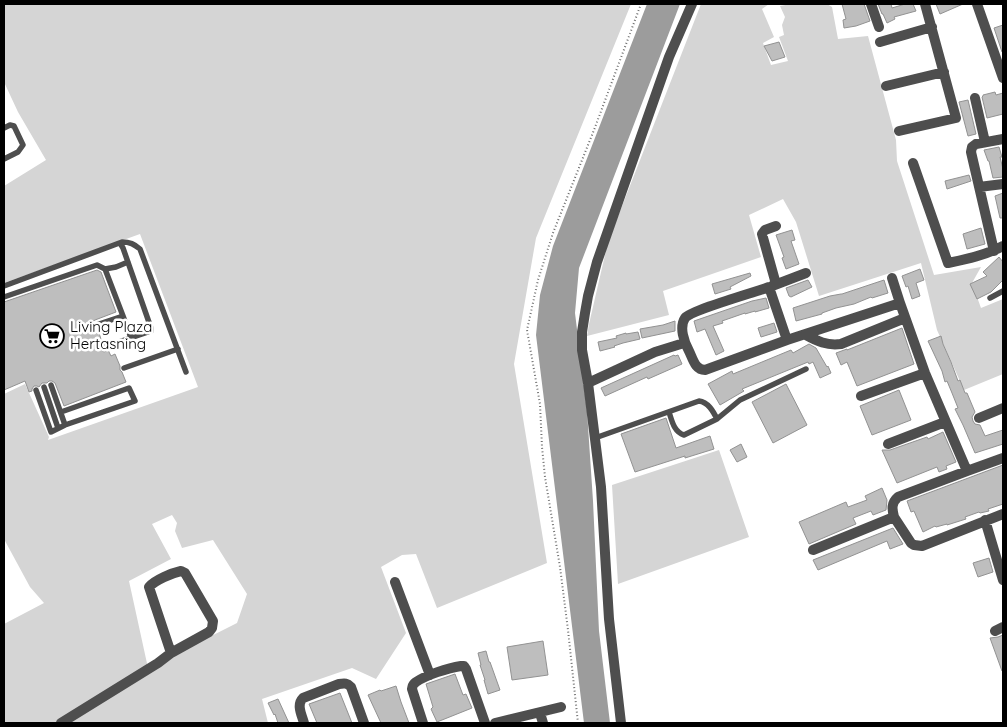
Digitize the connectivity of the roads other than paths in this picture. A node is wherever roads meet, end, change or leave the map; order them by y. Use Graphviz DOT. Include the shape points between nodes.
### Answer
graph roads {
  1 [pos="692,4"];
  2 [pos="871,4"];
  3 [pos="925,4"];
  4 [pos="977,4"];
  5 [pos="879,27"];
  6 [pos="932,27"];
  7 [pos="880,42"];
  8 [pos="944,72"];
  9 [pos="1003,78"];
  10 [pos="886,86"];
  11 [pos="975,98"];
  12 [pos="4,128"];
  13 [pos="899,131"];
  14 [pos="1003,139"];
  15 [pos="985,142"];
  16 [pos="4,159"];
  17 [pos="913,163"];
  18 [pos="1003,184"];
  19 [pos="979,188"];
  20 [pos="776,226"];
  21 [pos="120,244"];
  22 [pos="998,249"];
  23 [pos="128,262"];
  24 [pos="105,269"];
  25 [pos="806,273"];
  26 [pos="892,278"];
  27 [pos="4,286"];
  28 [pos="773,286"];
  29 [pos="1003,291"];
  30 [pos="4,297"];
  31 [pos="990,298"];
  32 [pos="900,302"];
  33 [pos="124,316"];
  34 [pos="905,318"];
  35 [pos="96,324"];
  36 [pos="806,335"];
  37 [pos="131,338"];
  38 [pos="787,340"];
  39 [pos="684,343"];
  40 [pos="104,347"];
  41 [pos="178,349"];
  42 [pos="124,368"];
  43 [pos="806,369"];
  44 [pos="186,372"];
  45 [pos="925,373"];
  46 [pos="588,383"];
  47 [pos="36,390"];
  48 [pos="861,396"];
  49 [pos="1003,408"];
  50 [pos="60,412"];
  51 [pos="669,412"];
  52 [pos="979,418"];
  53 [pos="717,419"];
  54 [pos="945,422"];
  55 [pos="65,425"];
  56 [pos="58,428"];
  57 [pos="595,438"];
  58 [pos="888,444"];
  59 [pos="1003,458"];
  60 [pos="967,471"];
  61 [pos="1003,514"];
  62 [pos="894,517"];
  63 [pos="986,520"];
  64 [pos="813,550"];
  65 [pos="1003,580"];
  66 [pos="395,582"];
  67 [pos="172,653"];
  68 [pos="430,675"];
  69 [pos="561,708"];
  70 [pos="541,718"];
  71 [pos="61,723"];
  72 [pos="304,723"];
  73 [pos="364,723"];
  74 [pos="423,723"];
  75 [pos="485,723"];
  76 [pos="495,723"];
  77 [pos="621,723"];
  1 -- 46 [label="street" via="669,57 597,262 582,332"];
  2 -- 5 [label="street"];
  3 -- 6 [label="street"];
  4 -- 9 [label="street"];
  6 -- 7 [label="street"];
  6 -- 8 [label="street"];
  8 -- 10 [label="street"];
  8 -- 13 [label="street" via="956,118"];
  11 -- 15 [label="street"];
  12 -- 16 [label="lane" via="14,126 23,145 18,152"];
  14 -- 15 [label="street"];
  15 -- 19 [label="street" via="976,144 971,152"];
  17 -- 22 [label="street" via="948,262"];
  18 -- 19 [label="street"];
  19 -- 22 [label="street"];
  20 -- 28 [label="street" via="762,234"];
  21 -- 23 [label="lane"];
  21 -- 27 [label="lane"];
  21 -- 41 [label="lane" via="128,242 140,249"];
  23 -- 24 [label="lane"];
  23 -- 37 [label="lane" via="151,328"];
  24 -- 30 [label="lane" via="97,265"];
  24 -- 33 [label="lane"];
  25 -- 28 [label="street"];
  26 -- 32 [label="street"];
  28 -- 38 [label="street"];
  28 -- 39 [label="street" via="688,315 682,327"];
  29 -- 31 [label="lane"];
  32 -- 34 [label="street"];
  32 -- 36 [label="street"];
  33 -- 35 [label="lane"];
  33 -- 37 [label="lane"];
  34 -- 36 [label="street" via="841,344 824,343"];
  34 -- 45 [label="street"];
  36 -- 38 [label="street"];
  37 -- 40 [label="lane"];
  38 -- 39 [label="street" via="702,370 696,366"];
  39 -- 46 [label="street" via="655,352"];
  41 -- 42 [label="lane"];
  41 -- 44 [label="lane"];
  43 -- 53 [label="lane" via="740,400"];
  45 -- 48 [label="street"];
  45 -- 54 [label="street"];
  46 -- 57 [label="street"];
  47 -- 56 [label="lane" via="51,432"];
  49 -- 52 [label="street"];
  50 -- 55 [label="lane"];
  50 -- 55 [label="lane" via="129,388 135,401"];
  50 -- 56 [label="lane" via="50,384 43,387"];
  51 -- 53 [label="lane" via="702,401"];
  51 -- 53 [label="lane" via="676,430 684,435"];
  51 -- 57 [label="lane"];
  54 -- 58 [label="street"];
  54 -- 60 [label="street"];
  55 -- 56 [label="lane"];
  57 -- 77 [label="street" via="609,619"];
  59 -- 60 [label="street"];
  60 -- 62 [label="street" via="898,497 893,503"];
  61 -- 63 [label="street"];
  62 -- 63 [label="street" via="911,543 918,546"];
  62 -- 64 [label="street"];
  63 -- 65 [label="street"];
  66 -- 68 [label="street"];
  67 -- 67 [label="street" via="209,632 213,625 181,571 149,587"];
  67 -- 71 [label="street"];
  68 -- 74 [label="street" via="416,682 412,689"];
  68 -- 75 [label="street" via="464,666"];
  69 -- 70 [label="street"];
  70 -- 76 [label="street"];
  72 -- 73 [label="street" via="299,708 303,698 344,683 351,687"];
}
